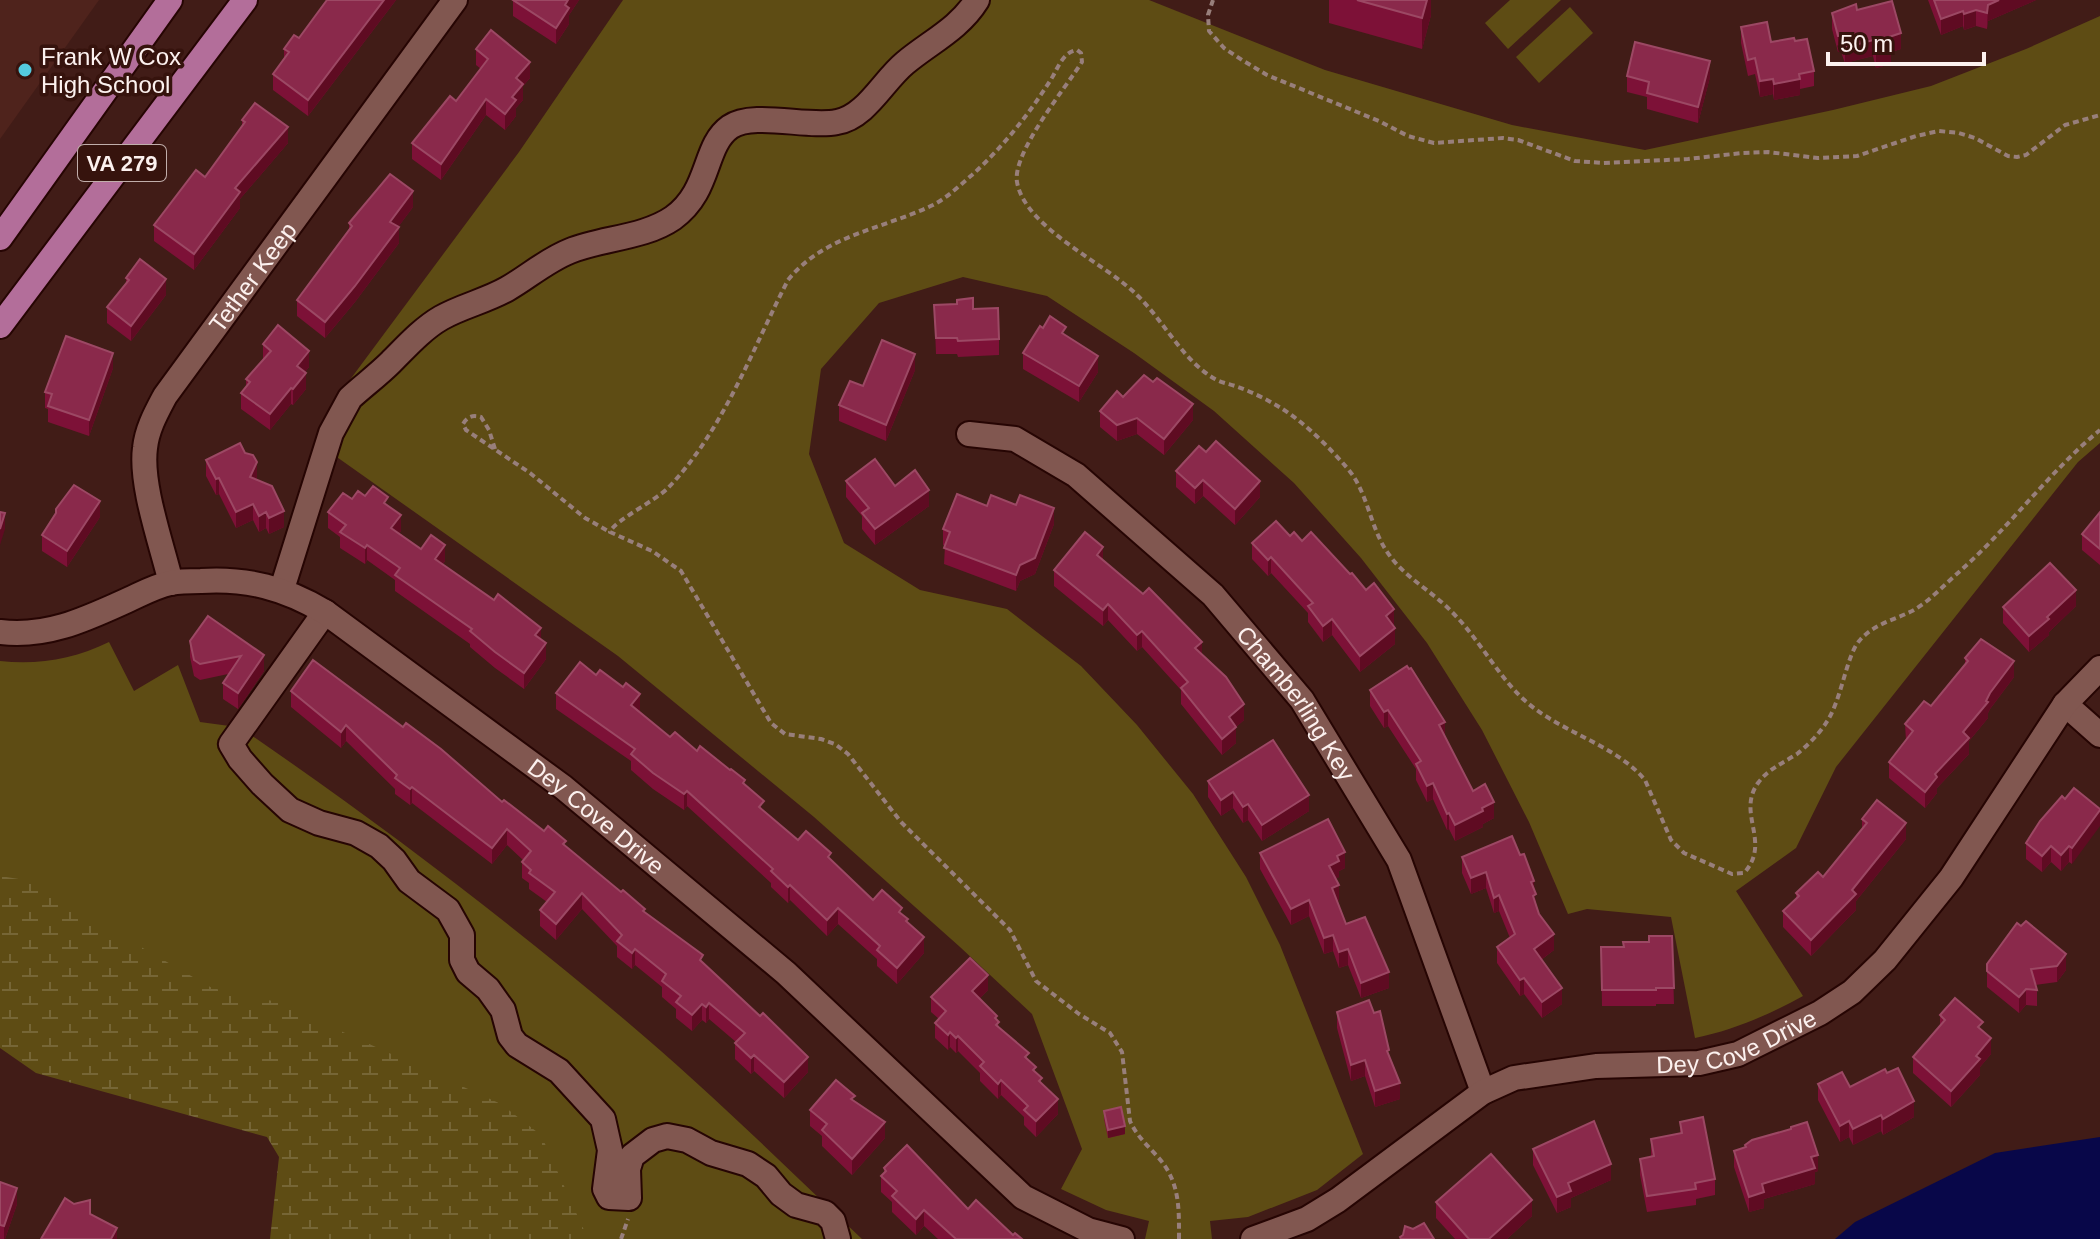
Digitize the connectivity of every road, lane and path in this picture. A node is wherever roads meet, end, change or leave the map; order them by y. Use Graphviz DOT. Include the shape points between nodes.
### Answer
graph roads {
  1 [pos="170,0"];
  2 [pos="245,0"];
  3 [pos="455,0"];
  4 [pos="977,0"];
  5 [pos="1213,0"];
  6 [pos="2100,115"];
  7 [pos="0,238"];
  8 [pos="0,326"];
  9 [pos="969,434"];
  10 [pos="495,449"];
  11 [pos="610,532"];
  12 [pos="171,583"];
  13 [pos="282,589"];
  14 [pos="325,612"];
  15 [pos="0,632"];
  16 [pos="2100,668"];
  17 [pos="2065,704"];
  18 [pos="2100,735"];
  19 [pos="1483,1092"];
  20 [pos="629,1214"];
  21 [pos="1312,1229"];
  22 [pos="621,1239"];
  23 [pos="838,1239"];
  24 [pos="1122,1239"];
  25 [pos="1253,1239"];
  1 -- 7 [label="main road, VA 279"];
  2 -- 8 [label="main road, VA 279"];
  3 -- 12 [label="street, Tether Keep" via="174,383 151,423 145,477"];
  4 -- 13 [label="street" via="948,33 904,63 852,117 811,125 743,121 731,126 714,147 698,192 675,217 569,252 426,328 342,409"];
  5 -- 6 [label="path" via="1209,31 1242,60 1434,143 1503,138 1575,161 1603,163 1768,152 1818,158 1857,156 1939,131 1975,138 2017,157 2065,125"];
  9 -- 19 [label="street, Chamberling Key" via="1015,439 1076,475 1213,595 1302,700 1399,860"];
  10 -- 10 [label="path" via="481,417 466,419 466,430"];
  10 -- 11 [label="path"];
  12 -- 13 [label="street, Dey Cove Drive" via="227,579"];
  12 -- 15 [label="street, Dey Cove Drive" via="79,622 44,632"];
  13 -- 14 [label="street, Dey Cove Drive"];
  14 -- 23 [label="street" via="231,744 240,759 290,810 379,846 409,881 448,910 462,935 462,960 503,1010 510,1036 559,1071 603,1119 610,1150 605,1189 609,1197 629,1198 632,1156 667,1136 748,1164 796,1205 825,1213"];
  14 -- 24 [label="street, Dey Cove Drive" via="563,787 786,973 1023,1197 1088,1230"];
  16 -- 17 [label="street, Dey Cove Drive"];
  17 -- 18 [label="street"];
  17 -- 19 [label="street, Dey Cove Drive" via="1951,878 1852,992 1738,1054 1699,1063 1553,1071 1514,1078"];
  19 -- 21 [label="street, Dey Cove Drive" via="1338,1200"];
  20 -- 22 [label="path"];
  21 -- 25 [label="street, Dey Cove Drive"];
}
